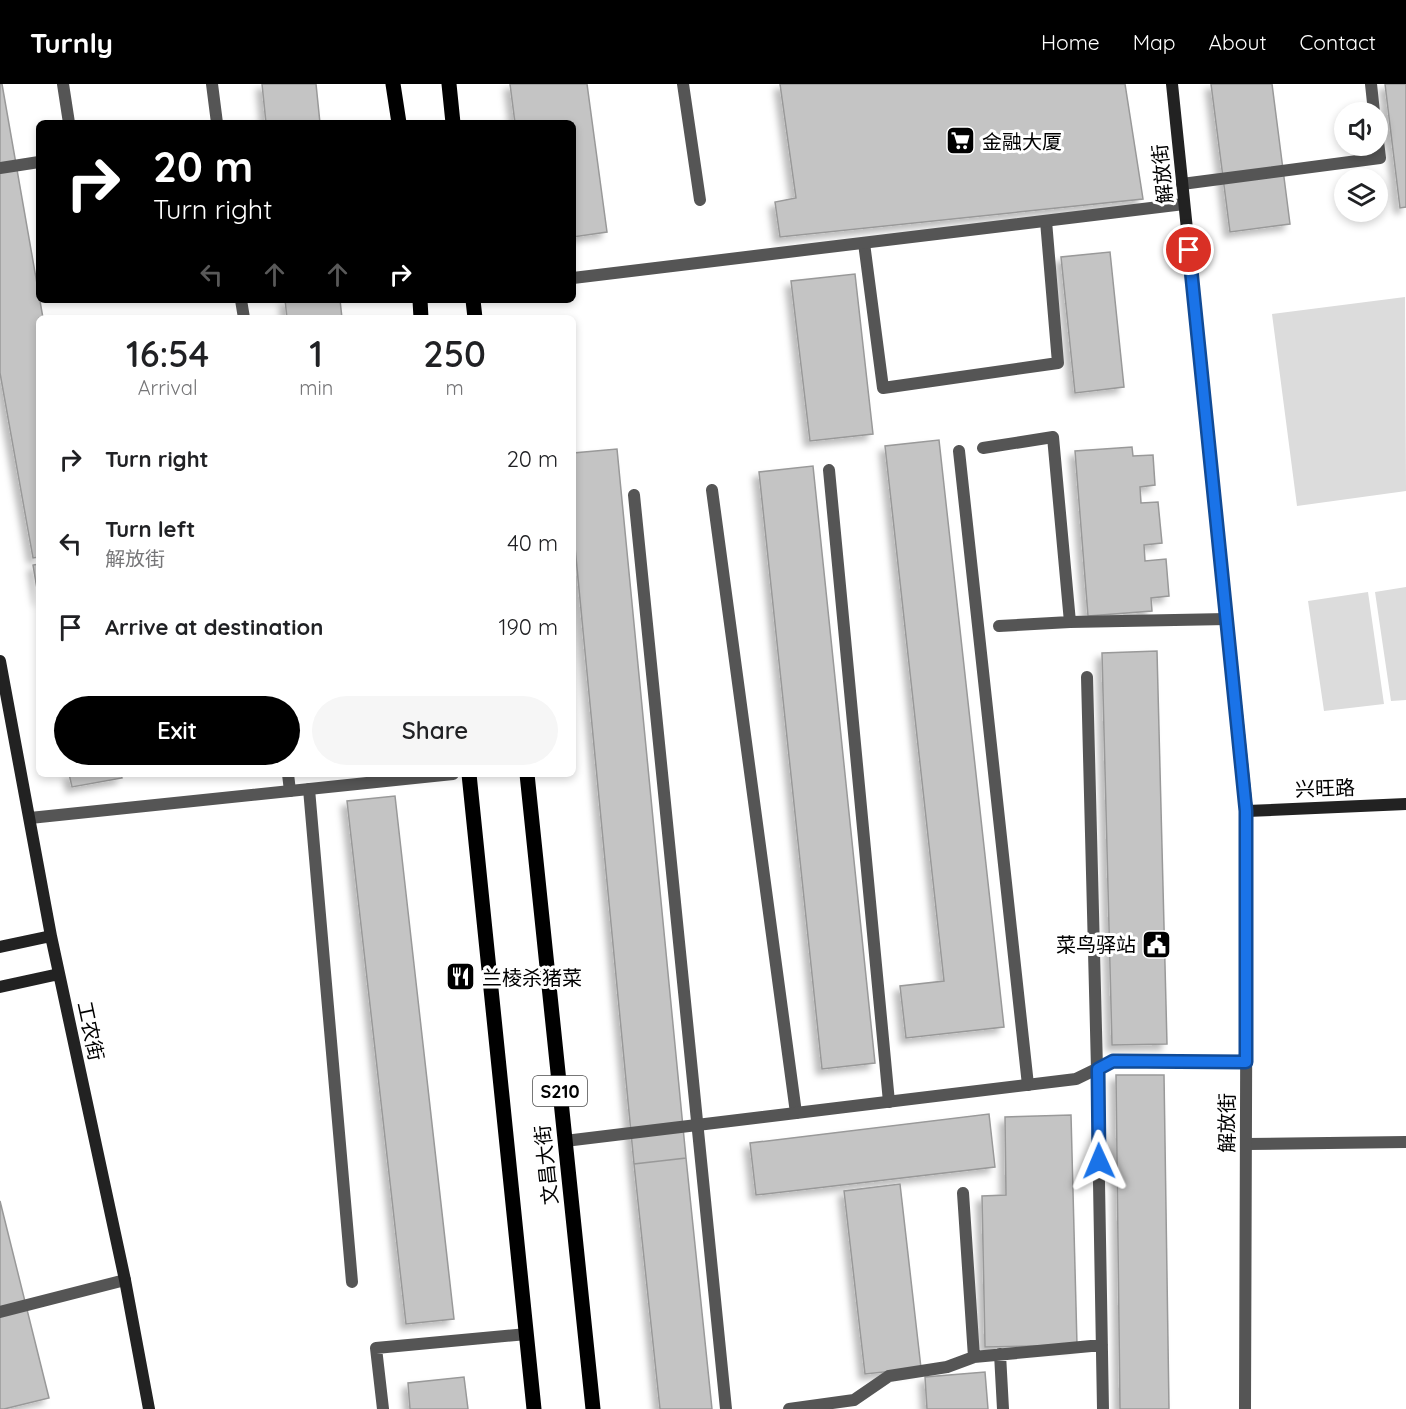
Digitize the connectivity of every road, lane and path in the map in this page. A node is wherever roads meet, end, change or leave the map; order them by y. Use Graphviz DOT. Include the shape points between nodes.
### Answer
graph roads {
  1 [pos="63,84"];
  2 [pos="212,84"];
  3 [pos="393,84"];
  4 [pos="449,84"];
  5 [pos="683,84"];
  6 [pos="1172,84"];
  7 [pos="1371,84"];
  8 [pos="1373,102"];
  9 [pos="69,120"];
  10 [pos="217,120"];
  11 [pos="399,120"];
  12 [pos="453,120"];
  13 [pos="1380,156"];
  14 [pos="36,162"];
  15 [pos="0,168"];
  16 [pos="1182,184"];
  17 [pos="699,200"];
  18 [pos="1184,204"];
  19 [pos="1046,221"];
  20 [pos="864,243"];
  21 [pos="576,278"];
  22 [pos="983,448"];
  23 [pos="960,450"];
  24 [pos="829,470"];
  25 [pos="712,490"];
  26 [pos="634,495"];
  27 [pos="1227,619"];
  28 [pos="1070,622"];
  29 [pos="999,626"];
  30 [pos="0,661"];
  31 [pos="1087,677"];
  32 [pos="288,777"];
  33 [pos="424,777"];
  34 [pos="469,777"];
  35 [pos="527,777"];
  36 [pos="309,789"];
  37 [pos="290,791"];
  38 [pos="1406,804"];
  39 [pos="1246,811"];
  40 [pos="30,818"];
  41 [pos="51,936"];
  42 [pos="0,947"];
  43 [pos="59,974"];
  44 [pos="0,987"];
  45 [pos="1246,1062"];
  46 [pos="1098,1069"];
  47 [pos="1028,1085"];
  48 [pos="890,1102"];
  49 [pos="796,1113"];
  50 [pos="697,1125"];
  51 [pos="565,1141"];
  52 [pos="1406,1142"];
  53 [pos="1246,1144"];
  54 [pos="963,1193"];
  55 [pos="125,1280"];
  56 [pos="352,1282"];
  57 [pos="0,1312"];
  58 [pos="527,1334"];
  59 [pos="1102,1346"];
  60 [pos="1000,1354"];
  61 [pos="974,1357"];
  62 [pos="149,1409"];
  63 [pos="383,1409"];
  64 [pos="534,1409"];
  65 [pos="593,1409"];
  66 [pos="726,1409"];
  67 [pos="789,1409"];
  68 [pos="1003,1409"];
  69 [pos="1103,1409"];
  70 [pos="1245,1409"];
  1 -- 9 [label="street"];
  2 -- 10 [label="street"];
  3 -- 11 [label="main road"];
  4 -- 12 [label="main road"];
  5 -- 17 [label="street"];
  6 -- 16 [label="street, 解放街"];
  7 -- 8 [label="street"];
  13 -- 16 [label="street"];
  14 -- 15 [label="street"];
  16 -- 18 [label="street, 解放街"];
  18 -- 19 [label="street"];
  18 -- 27 [label="street, 解放街"];
  19 -- 20 [label="street"];
  19 -- 20 [label="street" via="1058,363 883,388"];
  20 -- 21 [label="street"];
  22 -- 28 [label="street" via="1053,437"];
  23 -- 47 [label="street"];
  24 -- 48 [label="street"];
  25 -- 49 [label="street"];
  26 -- 50 [label="street"];
  27 -- 28 [label="street"];
  27 -- 39 [label="street, 解放街"];
  28 -- 29 [label="street"];
  30 -- 40 [label="street, 工农街"];
  31 -- 46 [label="street"];
  32 -- 37 [label="street"];
  33 -- 36 [label="street"];
  34 -- 58 [label="main road, 文昌大街"];
  35 -- 51 [label="main road, 文昌大街 / S210"];
  36 -- 37 [label="street"];
  36 -- 56 [label="street"];
  37 -- 40 [label="street"];
  38 -- 39 [label="street, 兴旺路"];
  39 -- 45 [label="street, 解放街"];
  40 -- 41 [label="street, 工农街"];
  41 -- 42 [label="street"];
  41 -- 43 [label="street, 工农街"];
  43 -- 44 [label="street"];
  43 -- 55 [label="street, 工农街"];
  45 -- 46 [label="street" via="1113,1061"];
  45 -- 53 [label="street, 解放街"];
  46 -- 47 [label="street" via="1076,1079"];
  46 -- 59 [label="street"];
  47 -- 48 [label="street"];
  48 -- 49 [label="street"];
  49 -- 50 [label="street"];
  50 -- 51 [label="street"];
  50 -- 66 [label="street"];
  51 -- 65 [label="main road, 文昌大街 / S210"];
  52 -- 53 [label="street"];
  53 -- 70 [label="street, 解放街"];
  54 -- 61 [label="street"];
  55 -- 57 [label="street"];
  55 -- 62 [label="street, 工农街"];
  58 -- 63 [label="street" via="376,1348"];
  58 -- 64 [label="main road, 文昌大街"];
  59 -- 60 [label="street"];
  59 -- 69 [label="street"];
  60 -- 61 [label="street"];
  60 -- 68 [label="street"];
  61 -- 67 [label="street" via="947,1367 890,1376 854,1400"];
}
